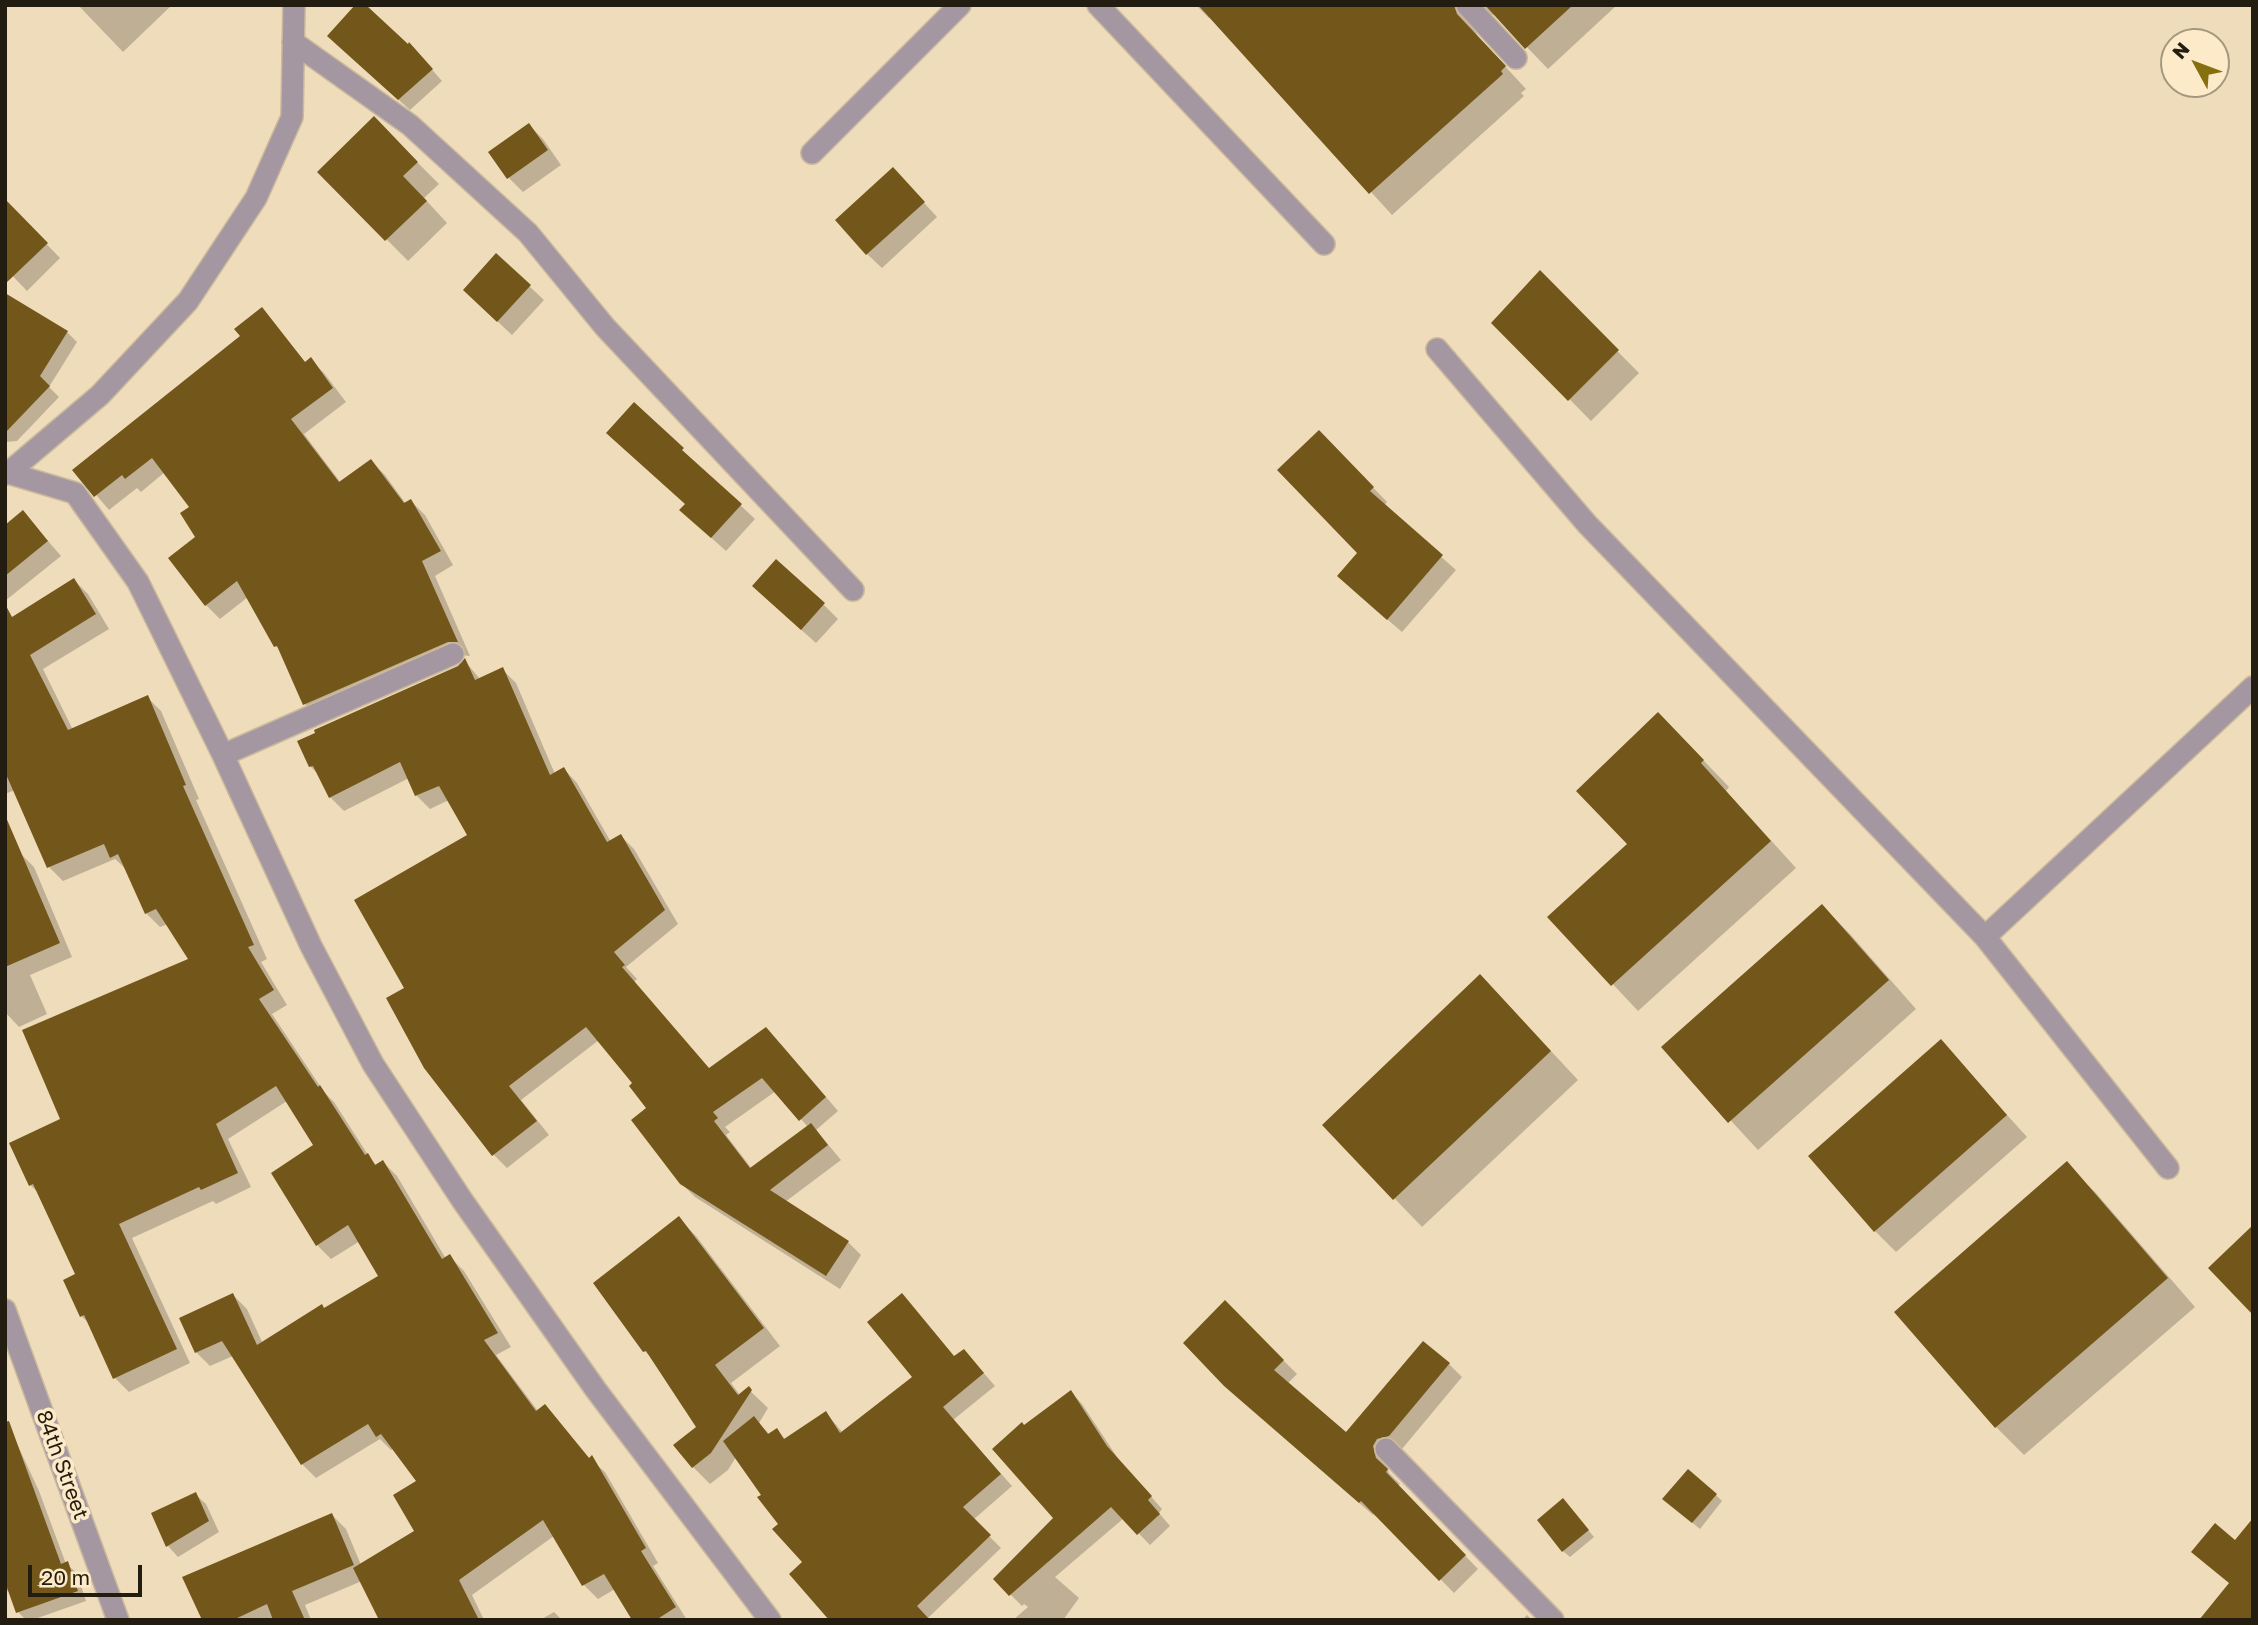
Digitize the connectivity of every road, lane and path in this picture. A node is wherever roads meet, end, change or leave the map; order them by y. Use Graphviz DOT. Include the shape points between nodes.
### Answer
graph roads {
  1 [pos="294,5"];
  2 [pos="960,5"];
  3 [pos="1098,5"];
  4 [pos="1466,5"];
  5 [pos="293,42"];
  6 [pos="1516,58"];
  7 [pos="812,153"];
  8 [pos="1324,244"];
  9 [pos="1437,349"];
  10 [pos="7,473"];
  11 [pos="853,590"];
  12 [pos="453,654"];
  13 [pos="2253,687"];
  14 [pos="223,755"];
  15 [pos="1985,937"];
  16 [pos="2168,1168"];
  17 [pos="5,1310"];
  18 [pos="1387,1449"];
  19 [pos="118,1620"];
  20 [pos="769,1620"];
  21 [pos="1553,1620"];
  1 -- 5 [label="street"];
  2 -- 7 [label="street"];
  3 -- 8 [label="street"];
  4 -- 6 [label="street"];
  5 -- 10 [label="street" via="292,117 257,198 188,301 100,395"];
  5 -- 11 [label="street" via="410,125 528,233 605,327"];
  9 -- 15 [label="street" via="1587,524"];
  10 -- 14 [label="street" via="75,493 138,582"];
  12 -- 14 [label="street"];
  13 -- 15 [label="street"];
  14 -- 20 [label="street" via="311,946 373,1064 596,1390"];
  15 -- 16 [label="street"];
  17 -- 19 [label="street, 84th Street"];
  18 -- 21 [label="street"];
}
